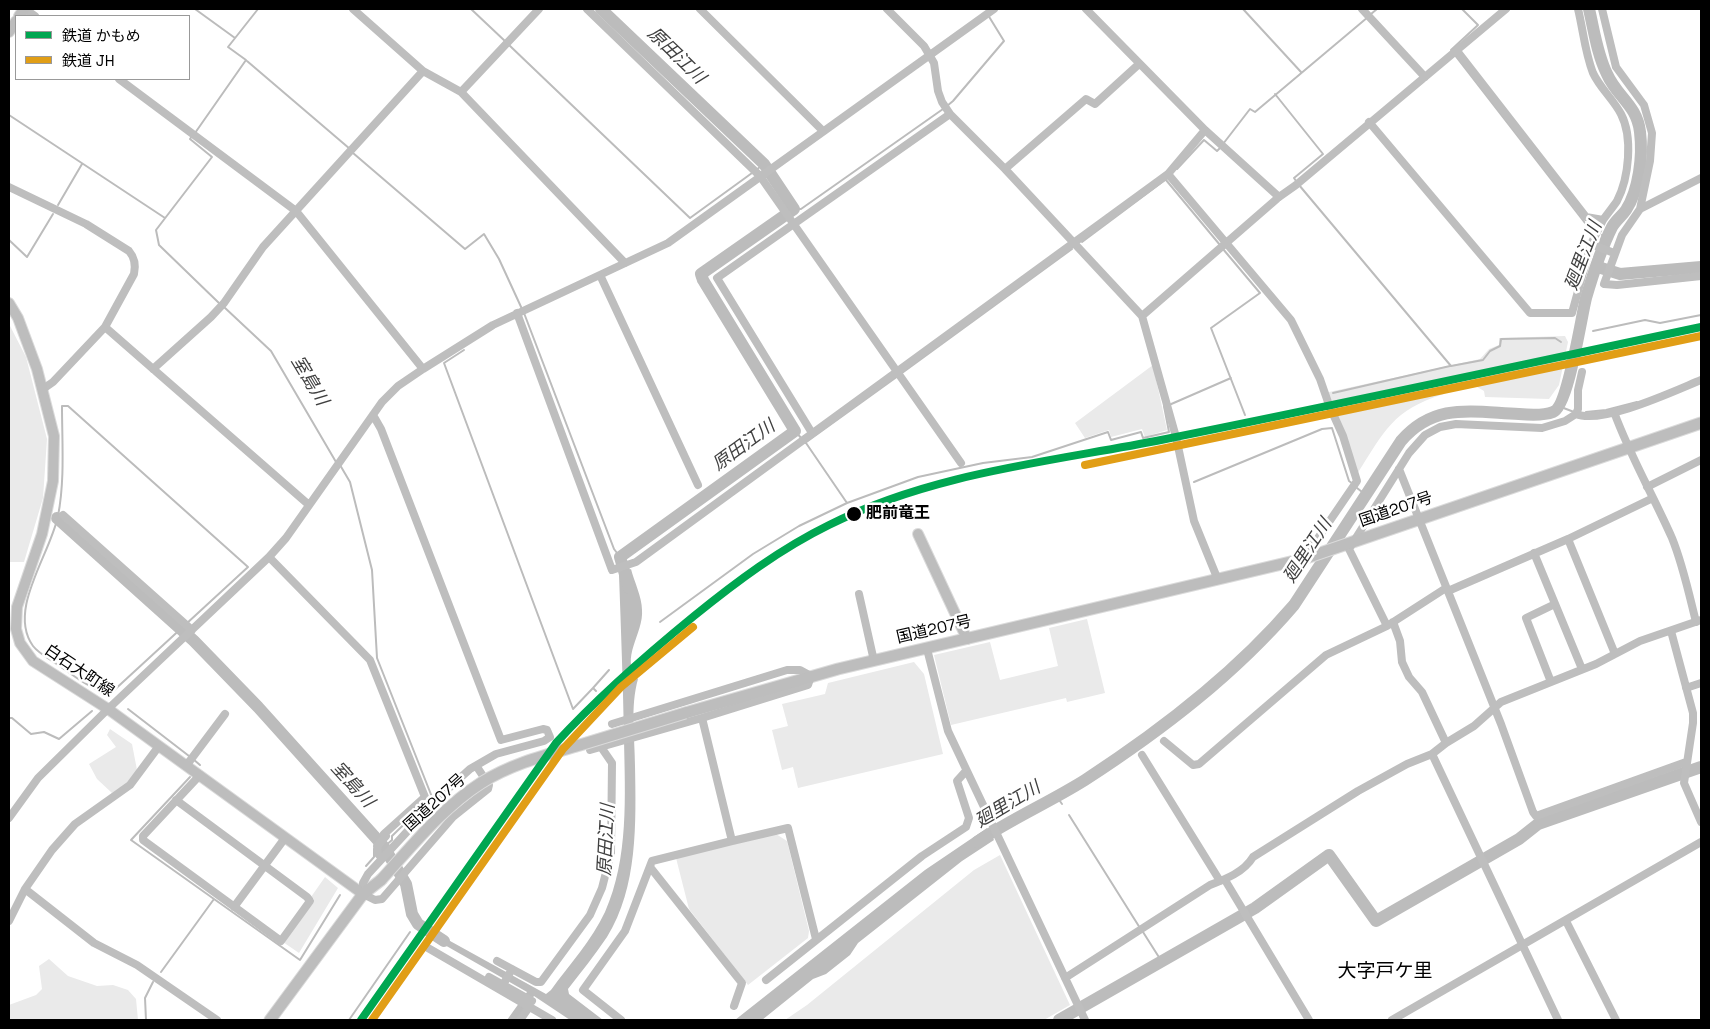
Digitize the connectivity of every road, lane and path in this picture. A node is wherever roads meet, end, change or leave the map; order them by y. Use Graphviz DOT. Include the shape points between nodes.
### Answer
graph roads {
  1 [pos="353,9"];
  2 [pos="539,9"];
  3 [pos="587,9"];
  4 [pos="700,9"];
  5 [pos="887,9"];
  6 [pos="1086,9"];
  7 [pos="1506,9"];
  8 [pos="1578,9"];
  9 [pos="1602,9"];
  10 [pos="989,12"];
  11 [pos="1367,14"];
  12 [pos="1455,53"];
  13 [pos="929,54"];
  14 [pos="1139,64"];
  15 [pos="423,71"];
  16 [pos="1425,78"];
  17 [pos="120,80"];
  18 [pos="461,92"];
  19 [pos="949,112"];
  20 [pos="1369,122"];
  21 [pos="822,130"];
  22 [pos="1206,130"];
  23 [pos="1005,169"];
  24 [pos="757,172"];
  25 [pos="1170,176"];
  26 [pos="1701,178"];
  27 [pos="9,187"];
  28 [pos="1279,197"];
  29 [pos="1640,209"];
  30 [pos="296,211"];
  31 [pos="1604,220"];
  32 [pos="795,224"];
  33 [pos="1075,243"];
  34 [pos="1591,244"];
  35 [pos="1223,246"];
  36 [pos="1614,253"];
  37 [pos="625,263"];
  38 [pos="600,275"];
  39 [pos="1701,276"];
  40 [pos="9,303"];
  41 [pos="521,311"];
  42 [pos="1142,316"];
  43 [pos="105,328"];
  44 [pos="153,369"];
  45 [pos="423,369"];
  46 [pos="1582,372"];
  47 [pos="899,374"];
  48 [pos="1701,380"];
  49 [pos="43,389"];
  50 [pos="1577,412"];
  51 [pos="1614,412"];
  52 [pos="373,415"];
  53 [pos="1701,423"];
  54 [pos="812,433"];
  55 [pos="1627,449"];
  56 [pos="1701,460"];
  57 [pos="961,463"];
  58 [pos="1399,469"];
  59 [pos="698,485"];
  60 [pos="1647,486"];
  61 [pos="1652,498"];
  62 [pos="309,505"];
  63 [pos="63,515"];
  64 [pos="1418,520"];
  65 [pos="918,534"];
  66 [pos="1568,539"];
  67 [pos="1352,542"];
  68 [pos="1534,553"];
  69 [pos="269,558"];
  70 [pos="1303,559"];
  71 [pos="1218,580"];
  72 [pos="1447,590"];
  73 [pos="859,594"];
  74 [pos="1555,604"];
  75 [pos="1698,621"];
  76 [pos="1390,624"];
  77 [pos="188,626"];
  78 [pos="1671,631"];
  79 [pos="967,639"];
  80 [pos="926,649"];
  81 [pos="1615,654"];
  82 [pos="874,661"];
  83 [pos="1582,669"];
  84 [pos="811,676"];
  85 [pos="1551,682"];
  86 [pos="1701,683"];
  87 [pos="1686,688"];
  88 [pos="1493,708"];
  89 [pos="108,709"];
  90 [pos="225,714"];
  91 [pos="702,718"];
  92 [pos="612,724"];
  93 [pos="1164,741"];
  94 [pos="1446,743"];
  95 [pos="159,746"];
  96 [pos="601,747"];
  97 [pos="590,750"];
  98 [pos="1432,754"];
  99 [pos="1142,756"];
  100 [pos="190,761"];
  101 [pos="477,767"];
  102 [pos="1685,768"];
  103 [pos="966,772"];
  104 [pos="200,775"];
  105 [pos="176,800"];
  106 [pos="9,818"];
  107 [pos="1701,822"];
  108 [pos="285,838"];
  109 [pos="732,841"];
  110 [pos="1701,842"];
  111 [pos="382,858"];
  112 [pos="265,866"];
  113 [pos="650,867"];
  114 [pos="1222,880"];
  115 [pos="25,890"];
  116 [pos="363,894"];
  117 [pos="234,907"];
  118 [pos="9,921"];
  119 [pos="1566,921"];
  120 [pos="816,939"];
  121 [pos="1522,947"];
  122 [pos="428,948"];
  123 [pos="497,961"];
  124 [pos="512,969"];
  125 [pos="489,977"];
  126 [pos="1065,978"];
  127 [pos="766,980"];
  128 [pos="503,985"];
  129 [pos="521,998"];
  130 [pos="531,1004"];
  131 [pos="734,1006"];
  132 [pos="217,1020"];
  133 [pos="270,1020"];
  134 [pos="520,1020"];
  135 [pos="552,1020"];
  136 [pos="621,1020"];
  137 [pos="1085,1020"];
  138 [pos="1309,1020"];
  139 [pos="1392,1020"];
  140 [pos="1558,1020"];
  141 [pos="1616,1020"];
  1 -- 15 [label="street"];
  2 -- 18 [label="street"];
  3 -- 24 [label="street"];
  4 -- 21 [label="street"];
  5 -- 13 [label="street"];
  6 -- 14 [label="street"];
  7 -- 12 [label="street"];
  8 -- 31 [label="street" via="1592,70 1622,116 1626,128 1628,149 1623,184 1617,201"];
  9 -- 29 [label="street" via="1616,67 1644,104 1652,133 1650,162"];
  10 -- 13 [label="street"];
  11 -- 16 [label="street"];
  12 -- 16 [label="street"];
  12 -- 31 [label="street" via="1586,217"];
  13 -- 19 [label="street" via="934,63 938,91"];
  13 -- 21 [label="street"];
  14 -- 22 [label="street"];
  14 -- 23 [label="street" via="1095,104 1086,99"];
  15 -- 18 [label="street"];
  15 -- 30 [label="street"];
  16 -- 20 [label="street"];
  17 -- 30 [label="street"];
  18 -- 37 [label="street"];
  19 -- 23 [label="street"];
  19 -- 32 [label="street"];
  20 -- 28 [label="street"];
  20 -- 34 [label="street" via="1530,313 1572,313"];
  21 -- 24 [label="street" via="775,165"];
  22 -- 25 [label="street"];
  22 -- 28 [label="street"];
  23 -- 33 [label="street"];
  24 -- 32 [label="street"];
  24 -- 37 [label="street" via="668,243"];
  25 -- 33 [label="street"];
  25 -- 35 [label="street"];
  26 -- 29 [label="street"];
  27 -- 43 [label="street" via="86,224 134,256 134,274"];
  28 -- 35 [label="street"];
  29 -- 36 [label="street"];
  30 -- 44 [label="street" via="263,247 222,305"];
  30 -- 45 [label="street"];
  31 -- 34 [label="street"];
  32 -- 47 [label="street"];
  32 -- 54 [label="street" via="717,278"];
  33 -- 42 [label="street"];
  33 -- 47 [label="street"];
  34 -- 36 [label="street"];
  35 -- 42 [label="street"];
  35 -- 70 [label="street" via="1294,326 1344,436 1357,481"];
  36 -- 39 [label="street" via="1604,284"];
  37 -- 38 [label="street"];
  38 -- 41 [label="street"];
  38 -- 59 [label="street"];
  40 -- 49 [label="main road, 白石大町線" via="18,318"];
  41 -- 45 [label="street" via="492,325"];
  41 -- 54 [label="street" via="612,570 636,562"];
  42 -- 71 [label="street" via="1176,437 1194,521"];
  43 -- 44 [label="street"];
  43 -- 49 [label="street"];
  44 -- 62 [label="street"];
  45 -- 52 [label="street" via="398,386"];
  46 -- 50 [label="street"];
  47 -- 54 [label="street"];
  47 -- 57 [label="street"];
  48 -- 51 [label="street"];
  49 -- 89 [label="main road, 白石大町線" via="54,436 54,481 42,534 16,607 16,629 20,644 33,660"];
  50 -- 51 [label="street" via="1584,418"];
  50 -- 58 [label="street" via="1565,421 1542,428 1456,424 1440,427 1419,440"];
  51 -- 55 [label="street"];
  52 -- 62 [label="street"];
  52 -- 101 [label="street" via="501,740 543,729 550,733 548,740 496,754"];
  53 -- 55 [label="highway, 国道207号"];
  55 -- 60 [label="street"];
  55 -- 64 [label="highway, 国道207号"];
  56 -- 60 [label="street"];
  58 -- 64 [label="street"];
  58 -- 67 [label="street"];
  60 -- 61 [label="street"];
  61 -- 66 [label="street"];
  61 -- 75 [label="street" via="1672,538"];
  62 -- 69 [label="street"];
  63 -- 77 [label="street"];
  64 -- 67 [label="highway, 国道207号"];
  64 -- 72 [label="street"];
  65 -- 79 [label="main road"];
  66 -- 68 [label="street"];
  66 -- 81 [label="street"];
  67 -- 70 [label="highway, 国道207号"];
  67 -- 76 [label="street" via="1351,553"];
  68 -- 72 [label="street"];
  68 -- 74 [label="street"];
  69 -- 77 [label="street"];
  69 -- 111 [label="street" via="370,660 425,797 384,834 386,836 376,846"];
  70 -- 71 [label="highway, 国道207号"];
  71 -- 79 [label="highway, 国道207号"];
  72 -- 76 [label="street"];
  72 -- 88 [label="street"];
  73 -- 82 [label="street"];
  74 -- 83 [label="street"];
  74 -- 85 [label="street" via="1526,618"];
  75 -- 78 [label="street"];
  76 -- 93 [label="street" via="1326,655 1199,764 1193,765"];
  76 -- 94 [label="street" via="1400,641 1402,662 1409,677 1422,692"];
  77 -- 89 [label="street" via="183,638"];
  78 -- 81 [label="street" via="1640,641"];
  78 -- 87 [label="street"];
  79 -- 80 [label="highway, 国道207号"];
  80 -- 82 [label="highway, 国道207号"];
  80 -- 103 [label="street" via="948,731"];
  81 -- 83 [label="street"];
  82 -- 84 [label="highway, 国道207号"];
  83 -- 85 [label="street"];
  84 -- 91 [label="street" via="808,685"];
  84 -- 92 [label="street" via="800,670 788,670"];
  84 -- 116 [label="highway, 国道207号, bridge" via="508,769 450,807 381,880"];
  85 -- 88 [label="street"];
  86 -- 87 [label="street"];
  87 -- 102 [label="street" via="1693,723"];
  88 -- 94 [label="street" via="1474,726"];
  88 -- 102 [label="street" via="1536,816"];
  89 -- 95 [label="main road, 白石大町線"];
  89 -- 106 [label="street" via="38,778"];
  90 -- 100 [label="street"];
  91 -- 96 [label="street"];
  91 -- 109 [label="street"];
  94 -- 98 [label="street"];
  95 -- 100 [label="main road, 白石大町線"];
  95 -- 115 [label="street" via="121,793 75,824 52,850"];
  96 -- 97 [label="street"];
  96 -- 124 [label="street" via="612,763 611,853 602,888 590,915 541,982"];
  98 -- 114 [label="street" via="1358,791"];
  98 -- 121 [label="street"];
  99 -- 114 [label="street"];
  100 -- 104 [label="main road, 白石大町線"];
  101 -- 111 [label="street" via="470,769 439,797"];
  101 -- 116 [label="street" via="489,785 488,789 452,817 382,899 375,900"];
  102 -- 107 [label="street" via="1684,783"];
  103 -- 120 [label="street" via="957,781 969,824 922,856"];
  103 -- 126 [label="street"];
  104 -- 105 [label="street"];
  104 -- 108 [label="main road, 白石大町線"];
  105 -- 112 [label="street"];
  105 -- 117 [label="street" via="142,836 143,840"];
  108 -- 112 [label="street"];
  108 -- 116 [label="main road, 白石大町線"];
  109 -- 113 [label="street" via="657,859"];
  109 -- 120 [label="street" via="788,828"];
  110 -- 119 [label="street"];
  111 -- 116 [label="street" via="363,883"];
  112 -- 117 [label="street"];
  112 -- 117 [label="street" via="310,901 281,941"];
  113 -- 131 [label="street" via="742,983"];
  113 -- 136 [label="street" via="625,931 583,990"];
  114 -- 126 [label="street" via="1210,884"];
  114 -- 138 [label="street"];
  115 -- 118 [label="street"];
  115 -- 132 [label="street" via="94,943 137,965"];
  116 -- 133 [label="highway, 国道207号"];
  119 -- 121 [label="street"];
  119 -- 141 [label="street"];
  120 -- 127 [label="street"];
  121 -- 139 [label="street"];
  121 -- 140 [label="street"];
  122 -- 129 [label="street"];
  123 -- 124 [label="street"];
  124 -- 128 [label="street"];
  125 -- 128 [label="street"];
  126 -- 137 [label="street"];
  128 -- 129 [label="street"];
  129 -- 130 [label="street"];
  130 -- 134 [label="street"];
  130 -- 135 [label="street"];
}
